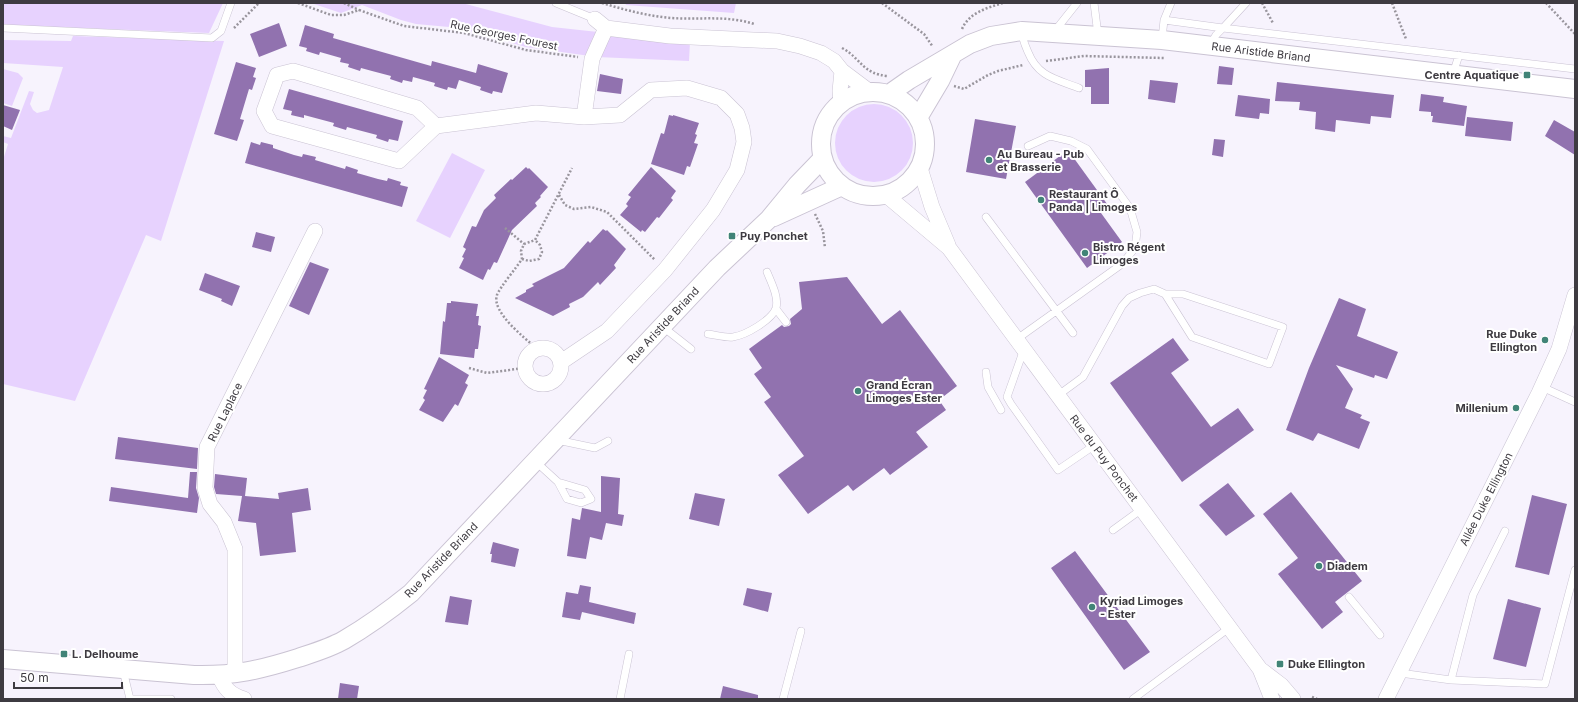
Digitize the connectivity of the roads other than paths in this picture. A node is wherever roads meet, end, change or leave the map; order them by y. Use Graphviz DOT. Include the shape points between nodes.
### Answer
graph roads {
  1 [pos="231,3"];
  2 [pos="556,3"];
  3 [pos="1077,3"];
  4 [pos="1094,3"];
  5 [pos="1171,3"];
  6 [pos="1246,3"];
  7 [pos="1164,20"];
  8 [pos="600,23"];
  9 [pos="3,28"];
  10 [pos="1223,28"];
  11 [pos="1022,31"];
  12 [pos="1053,32"];
  13 [pos="1098,37"];
  14 [pos="1170,41"];
  15 [pos="1209,46"];
  16 [pos="1460,55"];
  17 [pos="952,56"];
  18 [pos="1575,69"];
  19 [pos="842,71"];
  20 [pos="1453,74"];
  21 [pos="1079,88"];
  22 [pos="1575,89"];
  23 [pos="870,92"];
  24 [pos="889,94"];
  25 [pos="841,103"];
  26 [pos="584,117"];
  27 [pos="918,118"];
  28 [pos="436,126"];
  29 [pos="1028,146"];
  30 [pos="823,158"];
  31 [pos="920,168"];
  32 [pos="842,186"];
  33 [pos="886,195"];
  34 [pos="986,217"];
  35 [pos="769,219"];
  36 [pos="315,231"];
  37 [pos="949,248"];
  38 [pos="767,272"];
  39 [pos="1165,294"];
  40 [pos="1575,295"];
  41 [pos="776,308"];
  42 [pos="1056,311"];
  43 [pos="786,322"];
  44 [pos="662,326"];
  45 [pos="1073,333"];
  46 [pos="708,334"];
  47 [pos="1020,344"];
  48 [pos="691,349"];
  49 [pos="561,362"];
  50 [pos="986,372"];
  51 [pos="1542,387"];
  52 [pos="1057,396"];
  53 [pos="1575,402"];
  54 [pos="1001,410"];
  55 [pos="554,440"];
  56 [pos="608,441"];
  57 [pos="1095,445"];
  58 [pos="534,461"];
  59 [pos="558,482"];
  60 [pos="1142,509"];
  61 [pos="1113,530"];
  62 [pos="1505,531"];
  63 [pos="1575,570"];
  64 [pos="1349,598"];
  65 [pos="1229,628"];
  66 [pos="801,631"];
  67 [pos="1380,634"];
  68 [pos="629,654"];
  69 [pos="3,660"];
  70 [pos="123,669"];
  71 [pos="1260,669"];
  72 [pos="1400,673"];
  73 [pos="227,675"];
  74 [pos="1451,680"];
  75 [pos="130,699"];
  76 [pos="171,699"];
  77 [pos="244,699"];
  78 [pos="620,699"];
  79 [pos="783,699"];
  80 [pos="1133,699"];
  81 [pos="1272,699"];
  82 [pos="1293,699"];
  83 [pos="1386,699"];
  1 -- 9 [label="lane" via="221,31 212,38"];
  2 -- 8 [label="lane"];
  3 -- 12 [label="lane"];
  4 -- 13 [label="lane"];
  5 -- 7 [label="lane"];
  6 -- 10 [label="lane"];
  7 -- 10 [label="lane"];
  7 -- 14 [label="lane"];
  8 -- 19 [label="street" via="670,36 777,41 821,53 834,61"];
  8 -- 26 [label="street"];
  10 -- 15 [label="lane"];
  10 -- 16 [label="lane"];
  11 -- 12 [label="street, Rue Aristide Briand"];
  11 -- 17 [label="street, Rue Aristide Briand" via="991,36 970,44"];
  11 -- 21 [label="lane" via="1022,39 1039,70"];
  12 -- 13 [label="street, Rue Aristide Briand"];
  13 -- 14 [label="street, Rue Aristide Briand"];
  14 -- 15 [label="street, Rue Aristide Briand"];
  15 -- 20 [label="street, Rue Aristide Briand"];
  16 -- 18 [label="lane"];
  16 -- 20 [label="lane"];
  17 -- 24 [label="street, Rue Aristide Briand"];
  17 -- 27 [label="street"];
  19 -- 23 [label="street"];
  19 -- 25 [label="street"];
  20 -- 22 [label="street, Rue Aristide Briand"];
  23 -- 24 [label="street"];
  23 -- 25 [label="street" via="855,95"];
  24 -- 27 [label="street" via="905,103"];
  25 -- 30 [label="street" via="830,115 824,128 821,143"];
  26 -- 28 [label="street" via="536,113"];
  26 -- 49 [label="street" via="620,115 651,90 686,88 721,98 737,114 744,142 737,170 713,210 665,270 607,331"];
  27 -- 31 [label="street" via="924,134 925,151"];
  28 -- 28 [label="street" via="417,108 293,70 277,75 264,111 272,126 399,161"];
  29 -- 42 [label="lane" via="1050,136 1071,141 1087,149 1130,208 1137,232 1135,248 1122,264"];
  30 -- 32 [label="street" via="830,173"];
  30 -- 35 [label="street, Rue Aristide Briand"];
  31 -- 33 [label="street" via="900,189"];
  31 -- 37 [label="street, Rue du Puy Ponchet" via="932,207"];
  32 -- 33 [label="street" via="856,193"];
  32 -- 35 [label="street, Rue Aristide Briand"];
  33 -- 37 [label="street, Rue du Puy Ponchet"];
  34 -- 42 [label="lane"];
  35 -- 44 [label="street, Rue Aristide Briand" via="717,268"];
  36 -- 73 [label="street, Rue Laplace" via="207,447 205,488 210,504 224,522 235,549"];
  37 -- 47 [label="street, Rue du Puy Ponchet"];
  38 -- 41 [label="lane" via="776,298"];
  39 -- 39 [label="lane" via="1192,337 1269,364 1283,327 1183,294"];
  39 -- 52 [label="lane" via="1154,289 1129,298 1122,306 1083,377"];
  40 -- 51 [label="street, Allée Duke Ellington" via="1559,349"];
  41 -- 43 [label="lane"];
  41 -- 46 [label="lane" via="765,321 733,337"];
  42 -- 45 [label="lane"];
  42 -- 47 [label="lane"];
  44 -- 48 [label="lane"];
  44 -- 55 [label="street, Rue Aristide Briand"];
  47 -- 52 [label="street, Rue du Puy Ponchet"];
  47 -- 57 [label="lane" via="1007,397 1058,470"];
  49 -- 49 [label="street" via="549,348 536,348 527,356 524,368 529,379 546,384 556,379"];
  50 -- 54 [label="lane" via="988,387"];
  51 -- 53 [label="lane"];
  51 -- 72 [label="street, Allée Duke Ellington"];
  52 -- 57 [label="street, Rue du Puy Ponchet"];
  55 -- 56 [label="lane" via="595,448"];
  55 -- 58 [label="street, Rue Aristide Briand"];
  57 -- 60 [label="street, Rue du Puy Ponchet"];
  58 -- 59 [label="lane"];
  58 -- 73 [label="street, Rue Aristide Briand" via="411,593 377,619 342,641 311,654 265,669"];
  60 -- 61 [label="lane"];
  60 -- 65 [label="street, Rue du Puy Ponchet"];
  62 -- 74 [label="lane" via="1473,595"];
  63 -- 74 [label="lane" via="1545,684"];
  64 -- 67 [label="lane"];
  65 -- 71 [label="street, Rue du Puy Ponchet"];
  65 -- 80 [label="lane"];
  66 -- 79 [label="lane"];
  68 -- 78 [label="lane"];
  69 -- 70 [label="street, Rue Aristide Briand"];
  70 -- 73 [label="street, Rue Aristide Briand"];
  70 -- 75 [label="lane"];
  71 -- 81 [label="street"];
  71 -- 82 [label="street" via="1281,685"];
  72 -- 74 [label="lane"];
  72 -- 83 [label="street, Allée Duke Ellington"];
  73 -- 77 [label="street" via="224,687 235,697"];
  75 -- 76 [label="lane"];
}
